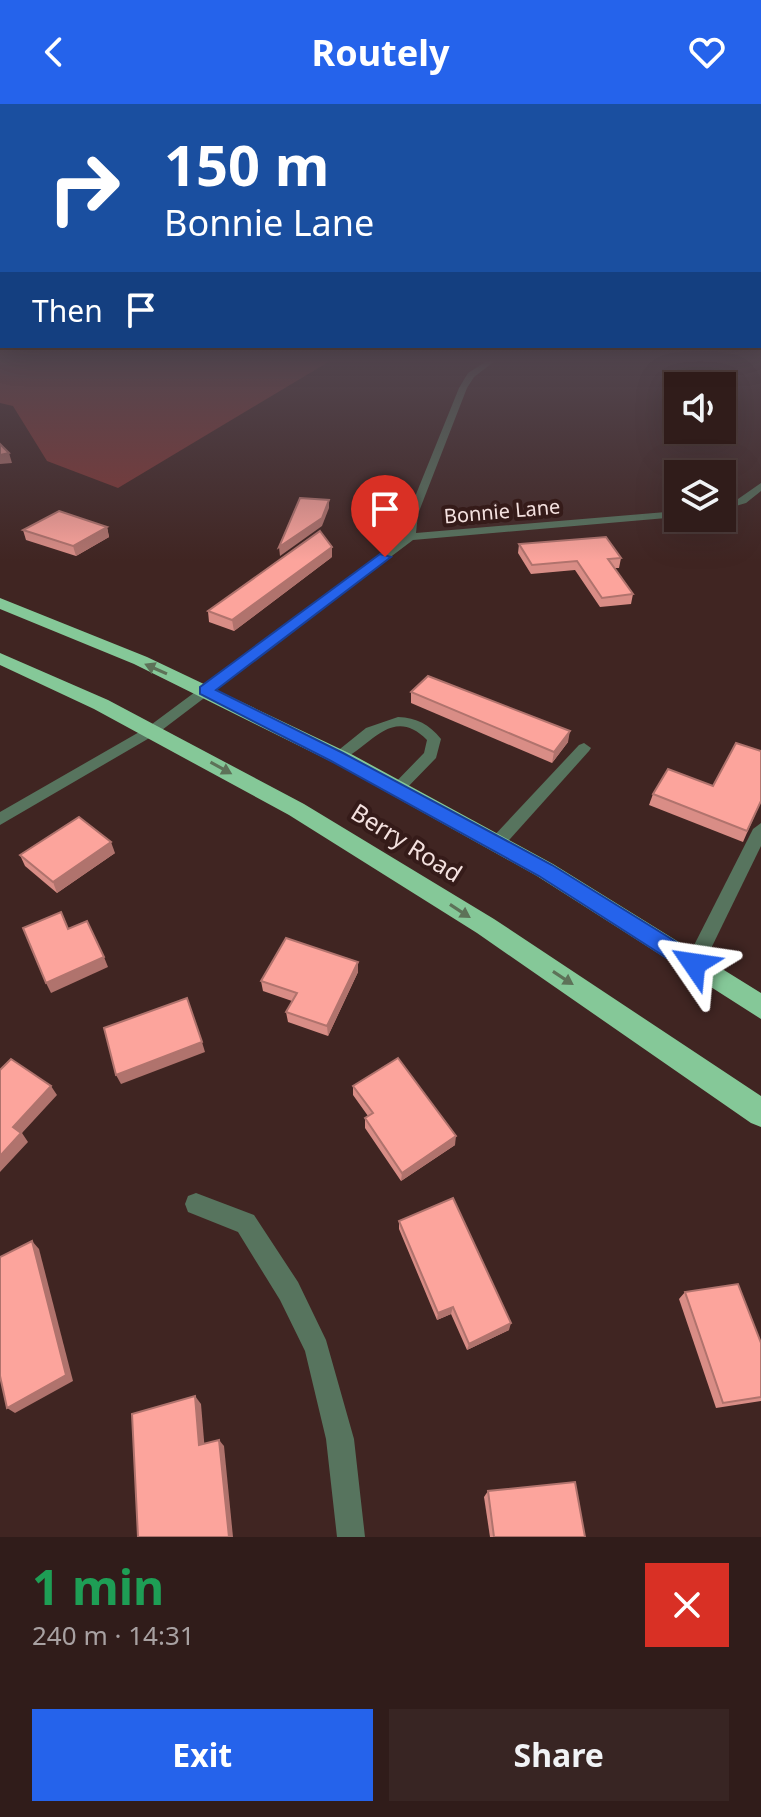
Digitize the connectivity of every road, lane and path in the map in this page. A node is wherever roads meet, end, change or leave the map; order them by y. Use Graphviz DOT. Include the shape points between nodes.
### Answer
graph roads {
  1 [pos="447,428"];
  2 [pos="761,486"];
  3 [pos="736,503"];
  4 [pos="664,515"];
  5 [pos="410,537"];
  6 [pos="0,603"];
  7 [pos="0,658"];
  8 [pos="205,691"];
  9 [pos="153,730"];
  10 [pos="584,748"];
  11 [pos="337,757"];
  12 [pos="397,789"];
  13 [pos="0,819"];
  14 [pos="761,829"];
  15 [pos="496,844"];
  16 [pos="694,964"];
  17 [pos="761,1007"];
  18 [pos="761,1113"];
  19 [pos="196,1204"];
  20 [pos="351,1537"];
  1 -- 5 [label="street" via="413,514"];
  2 -- 3 [label="street"];
  4 -- 5 [label="street, Bonnie Lane"];
  5 -- 8 [label="street, Bonnie Lane"];
  8 -- 6 [label="highway, Berry Road, one-way"];
  7 -- 9 [label="highway, Berry Road"];
  8 -- 9 [label="street, Bonnie Lane"];
  8 -- 11 [label="highway, Berry Road"];
  9 -- 13 [label="street, Bonnie Lane"];
  9 -- 18 [label="highway, Berry Road, one-way" via="422,886"];
  10 -- 15 [label="street"];
  11 -- 12 [label="highway, Berry Road"];
  11 -- 12 [label="street" via="365,733 396,721 428,730 434,739 431,755"];
  12 -- 15 [label="highway, Berry Road"];
  14 -- 16 [label="street"];
  15 -- 16 [label="highway, Berry Road"];
  16 -- 17 [label="highway, Berry Road"];
  19 -- 20 [label="street" via="246,1223 289,1291 317,1349 340,1439"];
}
